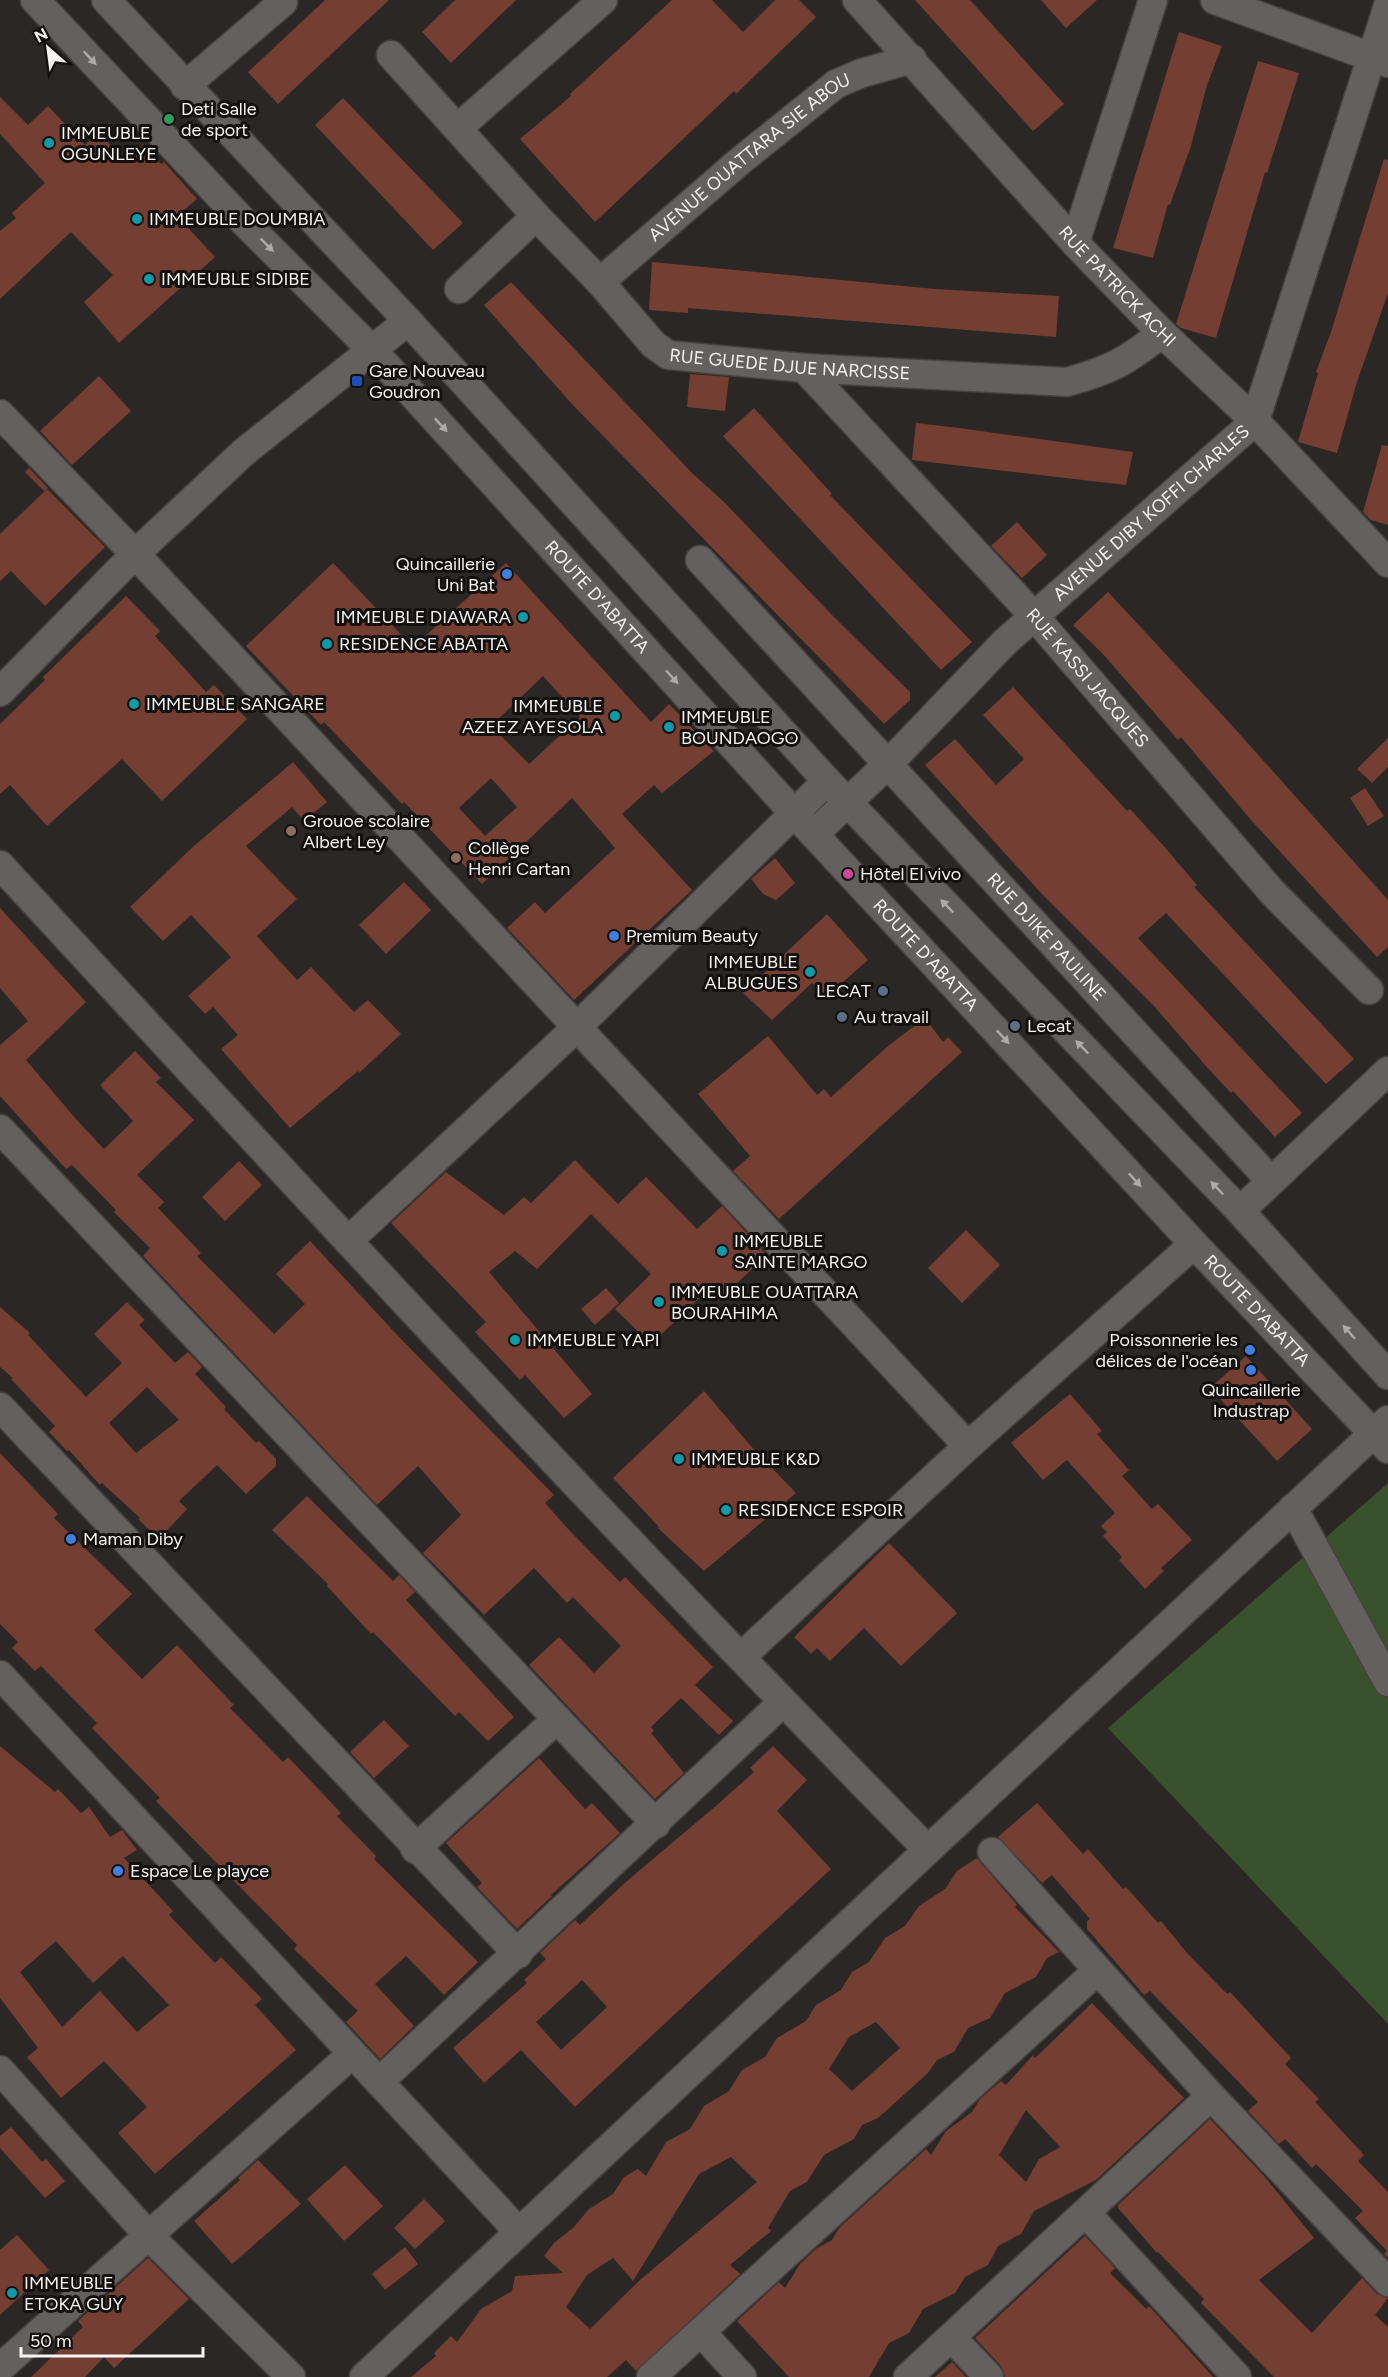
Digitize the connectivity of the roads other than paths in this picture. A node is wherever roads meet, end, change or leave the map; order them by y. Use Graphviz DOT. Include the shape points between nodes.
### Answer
graph roads {
  1 [pos="35,0"];
  2 [pos="106,0"];
  3 [pos="603,0"];
  4 [pos="857,0"];
  5 [pos="1153,0"];
  6 [pos="1215,0"];
  7 [pos="283,1"];
  8 [pos="1388,6"];
  9 [pos="391,55"];
  10 [pos="912,59"];
  11 [pos="1380,61"];
  12 [pos="185,86"];
  13 [pos="459,128"];
  14 [pos="536,216"];
  15 [pos="1075,243"];
  16 [pos="600,282"];
  17 [pos="459,289"];
  18 [pos="408,321"];
  19 [pos="1162,333"];
  20 [pos="373,351"];
  21 [pos="804,368"];
  22 [pos="0,414"];
  23 [pos="1255,421"];
  24 [pos="135,554"];
  25 [pos="700,560"];
  26 [pos="1388,563"];
  27 [pos="1034,616"];
  28 [pos="0,692"];
  29 [pos="888,764"];
  30 [pos="827,781"];
  31 [pos="847,802"];
  32 [pos="794,813"];
  33 [pos="814,834"];
  34 [pos="0,864"];
  35 [pos="1369,990"];
  36 [pos="576,1028"];
  37 [pos="1388,1071"];
  38 [pos="0,1129"];
  39 [pos="1271,1181"];
  40 [pos="1240,1211"];
  41 [pos="348,1241"];
  42 [pos="1194,1244"];
  43 [pos="1388,1375"];
  44 [pos="0,1407"];
  45 [pos="1383,1434"];
  46 [pos="968,1446"];
  47 [pos="1293,1508"];
  48 [pos="741,1657"];
  49 [pos="0,1675"];
  50 [pos="1388,1682"];
  51 [pos="783,1702"];
  52 [pos="557,1719"];
  53 [pos="656,1824"];
  54 [pos="415,1849"];
  55 [pos="927,1849"];
  56 [pos="992,1852"];
  57 [pos="518,1954"];
  58 [pos="1096,1971"];
  59 [pos="352,2054"];
  60 [pos="0,2070"];
  61 [pos="379,2082"];
  62 [pos="1211,2096"];
  63 [pos="1086,2213"];
  64 [pos="519,2232"];
  65 [pos="148,2236"];
  66 [pos="1388,2282"];
  67 [pos="701,2332"];
  68 [pos="952,2338"];
  69 [pos="0,2368"];
  70 [pos="291,2377"];
  71 [pos="364,2377"];
  72 [pos="651,2377"];
  73 [pos="742,2377"];
  74 [pos="908,2377"];
  75 [pos="989,2377"];
  76 [pos="1237,2377"];
  1 -- 20 [label="street, ROUTE D'ABATTA, one-way" via="236,214"];
  2 -- 12 [label="street"];
  3 -- 13 [label="street"];
  4 -- 10 [label="street, RUE PATRICK ACHI"];
  5 -- 15 [label="street"];
  6 -- 11 [label="street"];
  7 -- 12 [label="street"];
  8 -- 11 [label="street, AVENUE DIBY KOFFI CHARLES"];
  9 -- 13 [label="street, RUE GUEDE DJUE NARCISSE"];
  10 -- 15 [label="street, RUE PATRICK ACHI"];
  10 -- 16 [label="street, AVENUE OUATTARA SIE ABOU" via="836,84"];
  11 -- 23 [label="street, AVENUE DIBY KOFFI CHARLES"];
  12 -- 18 [label="street"];
  13 -- 14 [label="street, RUE GUEDE DJUE NARCISSE"];
  14 -- 16 [label="street, RUE GUEDE DJUE NARCISSE"];
  14 -- 17 [label="street"];
  15 -- 19 [label="street, RUE PATRICK ACHI"];
  16 -- 21 [label="street, RUE GUEDE DJUE NARCISSE" via="653,344 668,355"];
  18 -- 20 [label="street"];
  18 -- 30 [label="street"];
  19 -- 21 [label="street, RUE GUEDE DJUE NARCISSE" via="1128,360 1104,372 1067,382"];
  19 -- 23 [label="street, RUE PATRICK ACHI"];
  20 -- 24 [label="street" via="244,452"];
  20 -- 32 [label="street, ROUTE D'ABATTA, one-way"];
  21 -- 27 [label="street, RUE KASSI JACQUES"];
  22 -- 24 [label="street"];
  23 -- 26 [label="street, RUE PATRICK ACHI"];
  23 -- 27 [label="street, AVENUE DIBY KOFFI CHARLES"];
  24 -- 28 [label="street"];
  24 -- 36 [label="street"];
  25 -- 29 [label="street, RUE DJIKE PAULINE"];
  27 -- 29 [label="street, AVENUE DIBY KOFFI CHARLES"];
  27 -- 35 [label="street, RUE KASSI JACQUES" via="1265,884"];
  29 -- 31 [label="street, AVENUE DIBY KOFFI CHARLES"];
  29 -- 39 [label="street, RUE DJIKE PAULINE"];
  30 -- 31 [label="street"];
  30 -- 32 [label="street"];
  31 -- 33 [label="street, AVENUE DIBY KOFFI CHARLES"];
  40 -- 31 [label="street, one-way"];
  32 -- 33 [label="street, ROUTE D'ABATTA"];
  32 -- 36 [label="street"];
  33 -- 42 [label="street, ROUTE D'ABATTA, one-way"];
  34 -- 41 [label="street"];
  36 -- 41 [label="street"];
  36 -- 46 [label="street"];
  37 -- 39 [label="street"];
  38 -- 52 [label="street"];
  39 -- 40 [label="street"];
  43 -- 40 [label="street, one-way"];
  41 -- 48 [label="street"];
  42 -- 45 [label="street, ROUTE D'ABATTA"];
  42 -- 46 [label="street"];
  44 -- 54 [label="street"];
  45 -- 47 [label="street"];
  46 -- 48 [label="street"];
  47 -- 50 [label="street"];
  47 -- 55 [label="street"];
  48 -- 51 [label="street"];
  49 -- 59 [label="street"];
  51 -- 53 [label="street"];
  51 -- 55 [label="street"];
  52 -- 53 [label="street"];
  52 -- 54 [label="street"];
  53 -- 57 [label="street"];
  54 -- 57 [label="street"];
  55 -- 64 [label="street"];
  56 -- 58 [label="street"];
  57 -- 61 [label="street"];
  58 -- 62 [label="street"];
  58 -- 67 [label="street"];
  59 -- 61 [label="street"];
  59 -- 65 [label="street"];
  60 -- 65 [label="street"];
  61 -- 64 [label="street"];
  62 -- 63 [label="street"];
  62 -- 66 [label="street"];
  63 -- 68 [label="street"];
  63 -- 76 [label="street"];
  64 -- 71 [label="street"];
  65 -- 69 [label="street"];
  65 -- 70 [label="street"];
  67 -- 72 [label="street"];
  67 -- 73 [label="street"];
  68 -- 74 [label="street"];
  68 -- 75 [label="street"];
}
